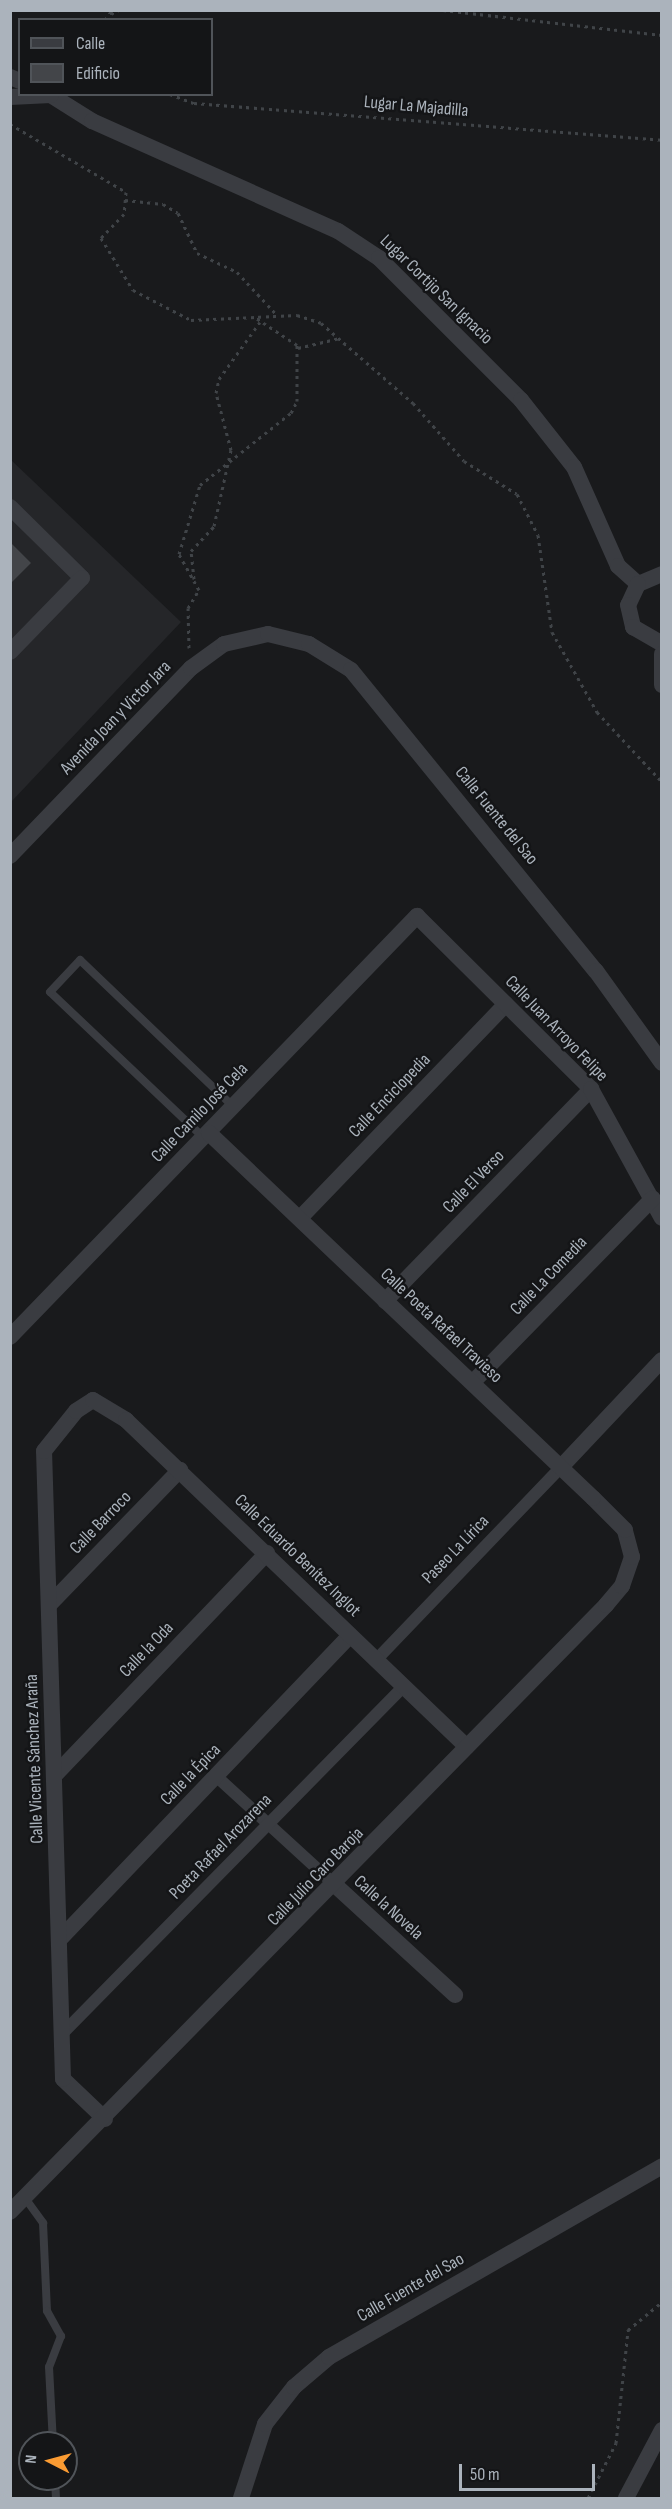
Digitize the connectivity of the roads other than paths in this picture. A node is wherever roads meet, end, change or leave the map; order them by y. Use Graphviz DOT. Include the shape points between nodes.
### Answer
graph roads {
  1 [pos="30,96"];
  2 [pos="52,96"];
  3 [pos="10,97"];
  4 [pos="10,507"];
  5 [pos="662,574"];
  6 [pos="638,584"];
  7 [pos="268,634"];
  8 [pos="662,644"];
  9 [pos="10,652"];
  10 [pos="662,654"];
  11 [pos="662,685"];
  12 [pos="10,856"];
  13 [pos="417,916"];
  14 [pos="506,1004"];
  15 [pos="662,1063"];
  16 [pos="591,1089"];
  17 [pos="233,1106"];
  18 [pos="206,1136"];
  19 [pos="652,1198"];
  20 [pos="302,1216"];
  21 [pos="662,1218"];
  22 [pos="386,1301"];
  23 [pos="10,1337"];
  24 [pos="662,1360"];
  25 [pos="473,1382"];
  26 [pos="93,1400"];
  27 [pos="561,1467"];
  28 [pos="180,1470"];
  29 [pos="267,1552"];
  30 [pos="632,1557"];
  31 [pos="50,1604"];
  32 [pos="350,1636"];
  33 [pos="377,1659"];
  34 [pos="405,1685"];
  35 [pos="467,1747"];
  36 [pos="55,1775"];
  37 [pos="216,1776"];
  38 [pos="268,1824"];
  39 [pos="335,1885"];
  40 [pos="60,1940"];
  41 [pos="455,1995"];
  42 [pos="62,2034"];
  43 [pos="105,2119"];
  44 [pos="662,2166"];
  45 [pos="25,2198"];
  46 [pos="10,2212"];
  47 [pos="662,2430"];
  48 [pos="53,2431"];
  49 [pos="241,2499"];
  50 [pos="626,2499"];
  1 -- 3 [label="street, Lugar Cortijo San Ignacio"];
  2 -- 6 [label="street, Lugar Cortijo San Ignacio" via="92,121 338,231 379,258 521,400 574,467 618,566"];
  4 -- 9 [label="street" via="82,578"];
  5 -- 6 [label="street"];
  6 -- 8 [label="street" via="628,605 633,627"];
  7 -- 12 [label="street, Avenida Joan y Victor Jara" via="224,644 190,668"];
  7 -- 15 [label="street, Calle Fuente del Sao" via="309,644 351,670 596,971"];
  10 -- 11 [label="street"];
  13 -- 14 [label="street, Calle Juan Arroyo Felipe"];
  13 -- 17 [label="street, Calle Camilo José Cela"];
  14 -- 16 [label="street, Calle Juan Arroyo Felipe"];
  14 -- 20 [label="street, Calle Enciclopedia"];
  16 -- 19 [label="street, Calle Juan Arroyo Felipe"];
  16 -- 22 [label="street, Calle El Verso"];
  17 -- 18 [label="street, Calle Camilo José Cela"];
  17 -- 18 [label="lane" via="80,960 50,992"];
  18 -- 20 [label="street, Calle Poeta Rafael Travieso"];
  18 -- 23 [label="street, Calle Camilo José Cela"];
  19 -- 21 [label="street, Calle Juan Arroyo Felipe"];
  19 -- 25 [label="street, Calle La Comedia"];
  20 -- 22 [label="street, Calle Poeta Rafael Travieso"];
  22 -- 25 [label="street, Calle Poeta Rafael Travieso"];
  24 -- 27 [label="street"];
  25 -- 27 [label="street, Calle Poeta Rafael Travieso"];
  26 -- 28 [label="street, Calle Eduardo Benítez Inglot" via="107,1405"];
  26 -- 31 [label="street, Calle Vicente Sánchez Araña" via="76,1411 44,1451"];
  27 -- 30 [label="street, Calle Poeta Rafael Travieso" via="625,1530"];
  27 -- 33 [label="street, Paseo La Lírica"];
  28 -- 29 [label="street, Calle Eduardo Benítez Inglot"];
  28 -- 31 [label="street, Calle Barroco"];
  29 -- 32 [label="street, Calle Eduardo Benítez Inglot"];
  29 -- 36 [label="street, Calle la Oda"];
  30 -- 35 [label="street, Calle Julio Caro Baroja" via="622,1586 606,1605"];
  31 -- 36 [label="street, Calle Vicente Sánchez Araña"];
  32 -- 33 [label="street, Calle Eduardo Benítez Inglot"];
  32 -- 37 [label="street, Calle la Épica"];
  33 -- 34 [label="street, Calle Eduardo Benítez Inglot"];
  34 -- 35 [label="street, Calle Eduardo Benítez Inglot"];
  34 -- 38 [label="street, Poeta Rafael Arozarena"];
  35 -- 39 [label="street, Calle Julio Caro Baroja"];
  36 -- 40 [label="street, Calle Vicente Sánchez Araña"];
  37 -- 38 [label="street, Calle la Novela"];
  37 -- 40 [label="street, Calle la Épica"];
  38 -- 39 [label="street, Calle la Novela"];
  38 -- 42 [label="street, Poeta Rafael Arozarena"];
  39 -- 41 [label="street, Calle la Novela"];
  39 -- 43 [label="street, Calle Julio Caro Baroja"];
  40 -- 42 [label="street, Calle Vicente Sánchez Araña"];
  42 -- 43 [label="street, Calle Vicente Sánchez Araña" via="63,2079"];
  43 -- 45 [label="street, Calle Julio Caro Baroja"];
  44 -- 49 [label="street, Calle Fuente del Sao" via="329,2357 294,2387 265,2424"];
  45 -- 46 [label="street, Calle Julio Caro Baroja"];
  45 -- 48 [label="lane" via="43,2223 47,2311 61,2336 50,2367"];
  47 -- 50 [label="street"];
}
